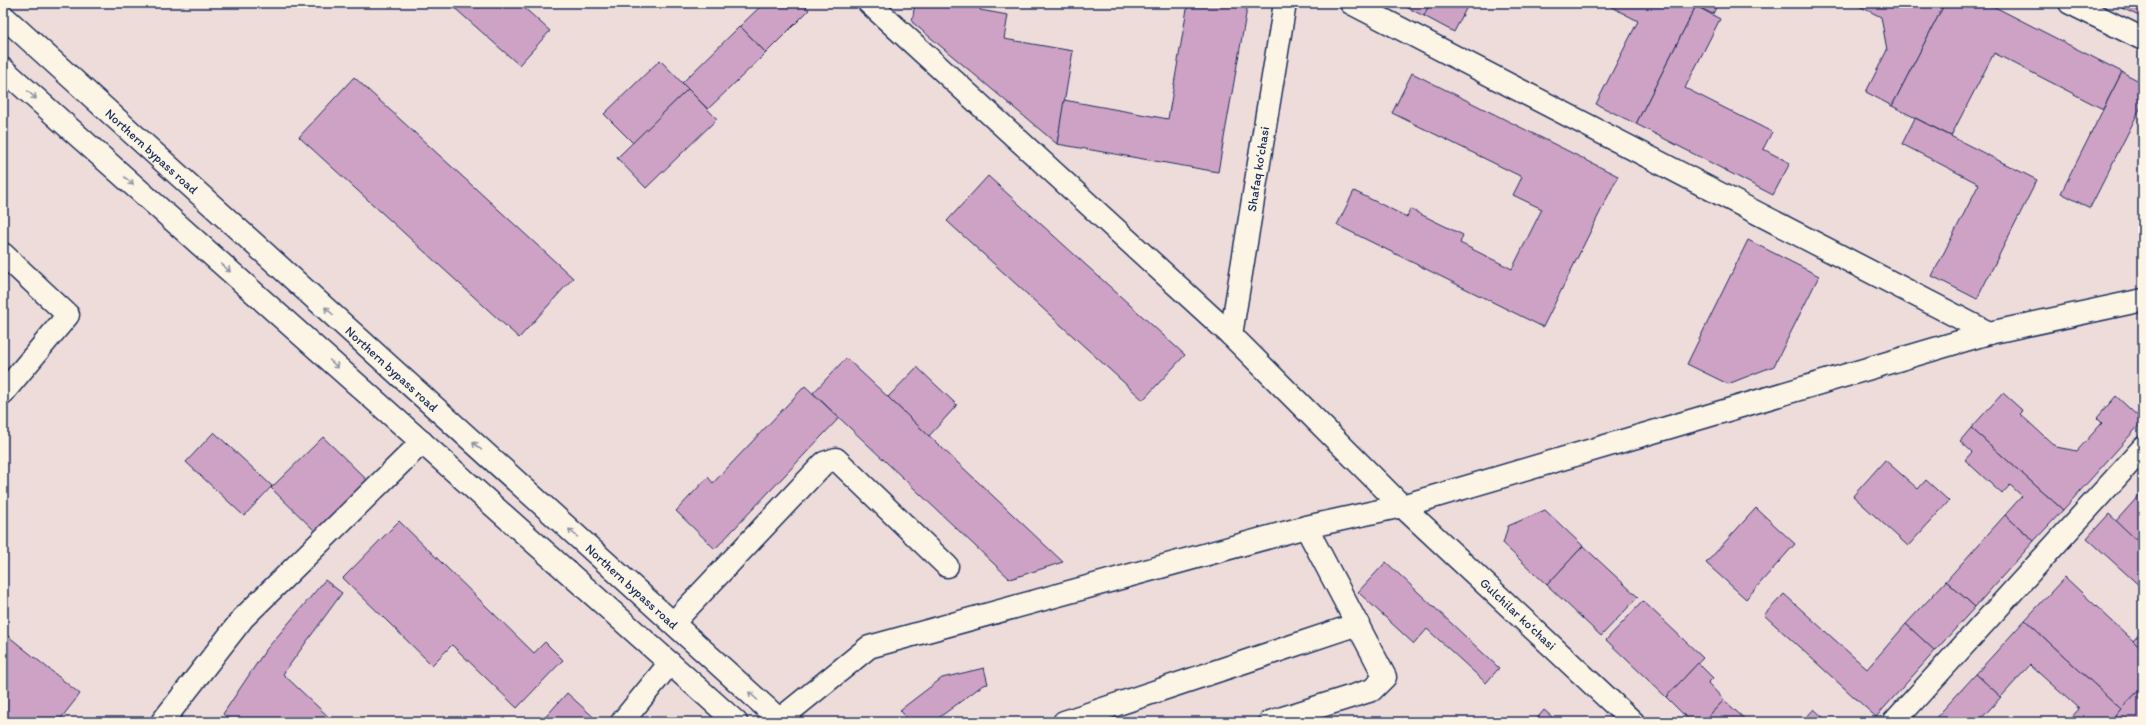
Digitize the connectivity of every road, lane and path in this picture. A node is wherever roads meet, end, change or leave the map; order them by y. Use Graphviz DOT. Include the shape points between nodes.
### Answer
graph roads {
  1 [pos="869,3"];
  2 [pos="1285,3"];
  3 [pos="1351,3"];
  4 [pos="2070,3"];
  5 [pos="886,10"];
  6 [pos="3,16"];
  7 [pos="2143,39"];
  8 [pos="3,69"];
  9 [pos="3,254"];
  10 [pos="2143,300"];
  11 [pos="1990,333"];
  12 [pos="1231,335"];
  13 [pos="3,393"];
  14 [pos="422,442"];
  15 [pos="2143,448"];
  16 [pos="532,495"];
  17 [pos="1402,506"];
  18 [pos="511,521"];
  19 [pos="1306,527"];
  20 [pos="947,566"];
  21 [pos="673,623"];
  22 [pos="1358,624"];
  23 [pos="670,663"];
  24 [pos="780,721"];
  25 [pos="162,722"];
  26 [pos="622,722"];
  27 [pos="736,722"];
  28 [pos="1064,722"];
  29 [pos="1270,722"];
  30 [pos="1634,722"];
  31 [pos="1894,722"];
  1 -- 5 [label="street, Gulchilar koʻchasi"];
  2 -- 12 [label="street, Shafaq koʻchasi"];
  3 -- 11 [label="street"];
  4 -- 7 [label="street"];
  5 -- 12 [label="street, Gulchilar koʻchasi"];
  16 -- 6 [label="street, Northern bypass road, one-way"];
  8 -- 14 [label="street, one-way"];
  9 -- 13 [label="street" via="68,315"];
  10 -- 11 [label="street"];
  11 -- 17 [label="street"];
  12 -- 17 [label="street, Gulchilar koʻchasi"];
  14 -- 18 [label="street"];
  14 -- 25 [label="street" via="242,618"];
  15 -- 31 [label="street"];
  16 -- 18 [label="street"];
  21 -- 16 [label="street, Northern bypass road, one-way"];
  17 -- 19 [label="street"];
  17 -- 30 [label="street, Gulchilar koʻchasi"];
  18 -- 23 [label="street"];
  19 -- 22 [label="street"];
  19 -- 24 [label="street" via="869,648"];
  20 -- 21 [label="street" via="836,459 824,463"];
  24 -- 21 [label="street, Northern bypass road, one-way"];
  22 -- 28 [label="street"];
  22 -- 29 [label="street" via="1385,677 1372,690"];
  23 -- 26 [label="street"];
  23 -- 27 [label="street"];
}
